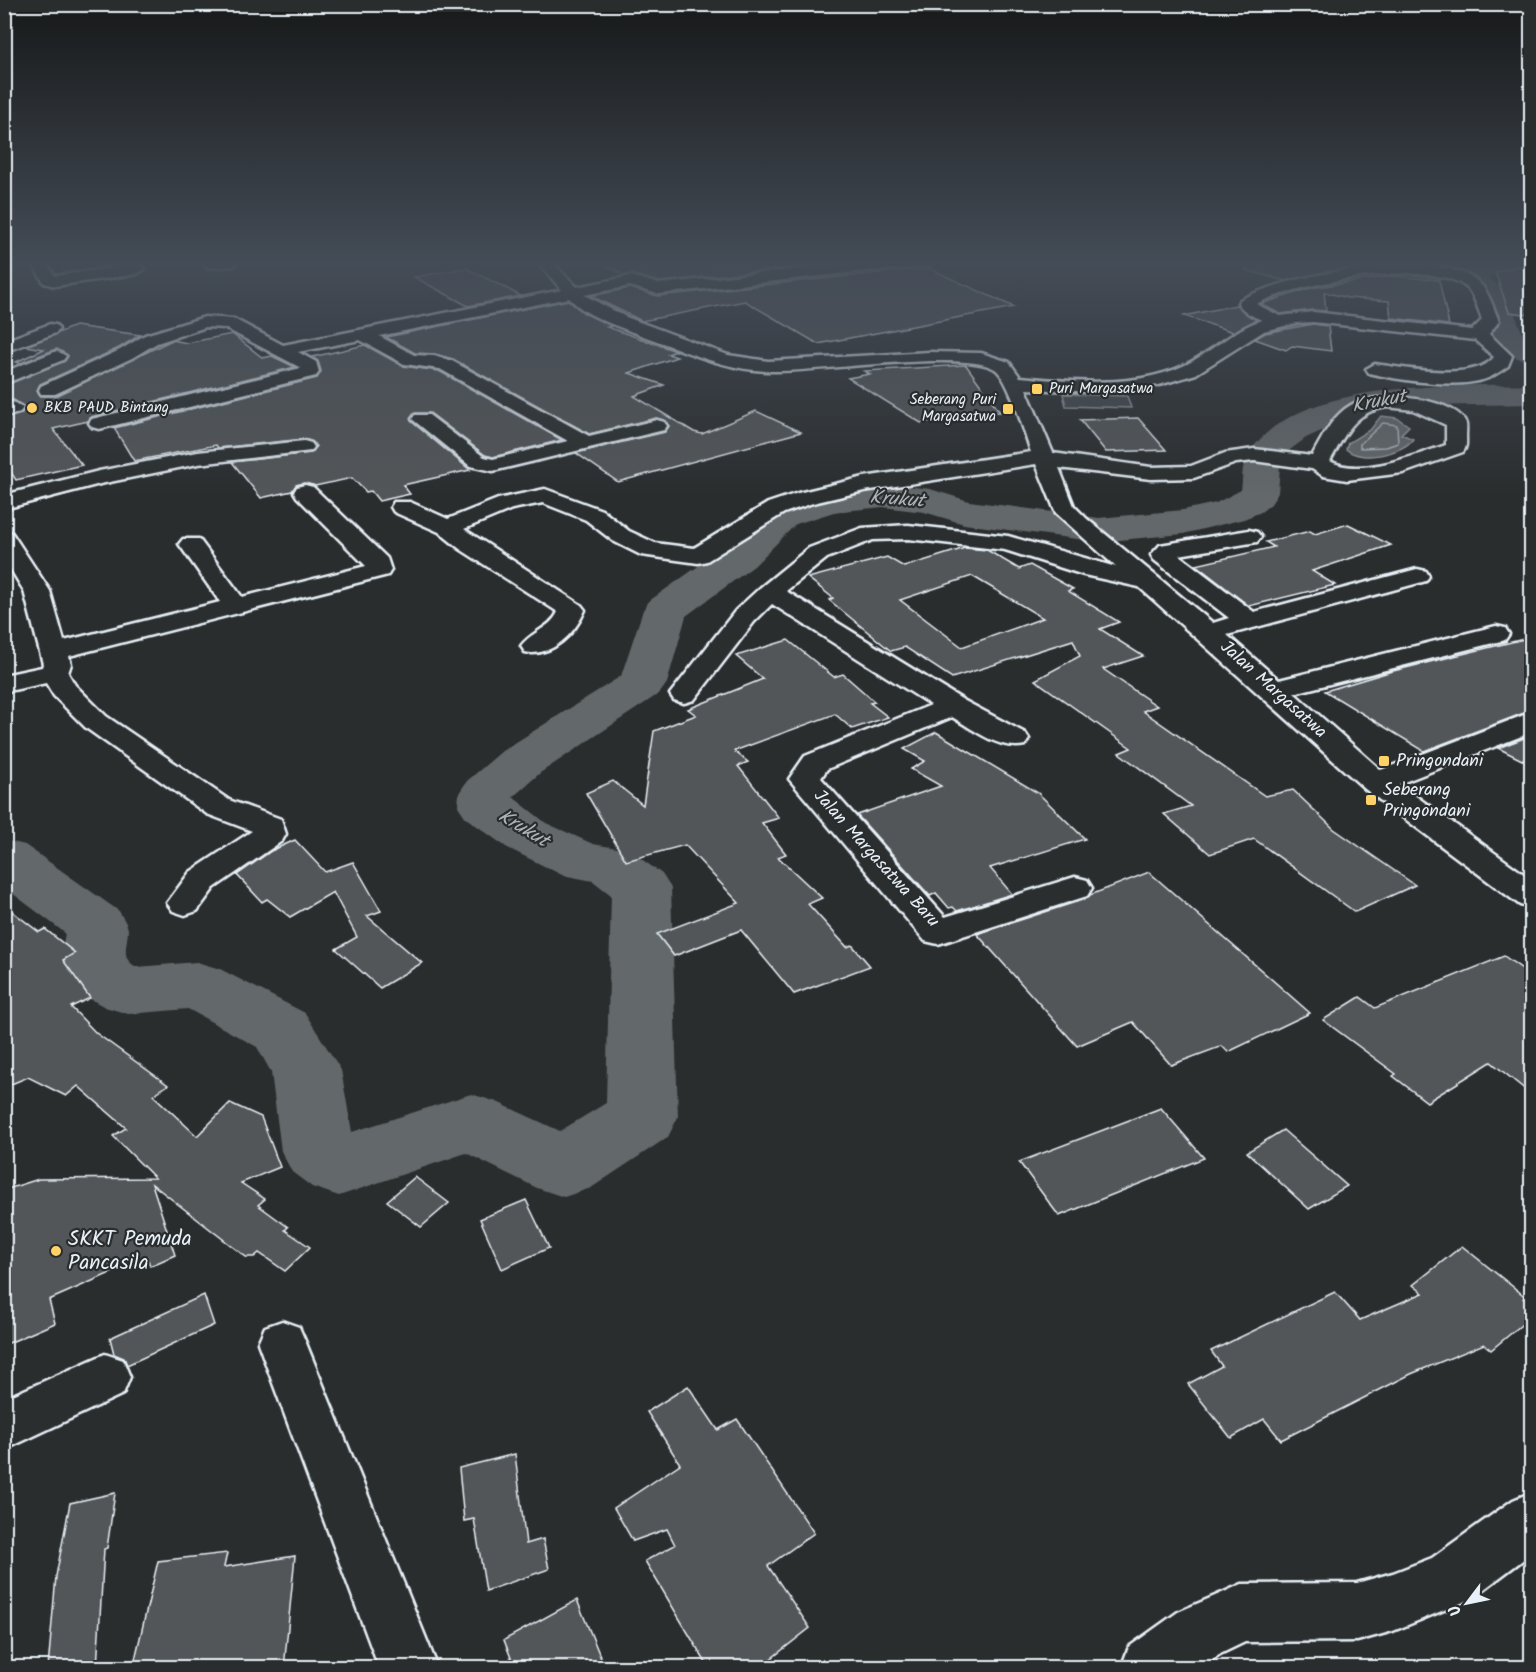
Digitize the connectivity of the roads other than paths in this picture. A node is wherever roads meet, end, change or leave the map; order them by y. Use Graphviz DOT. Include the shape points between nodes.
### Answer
graph roads {
  1 [pos="19,341"];
  2 [pos="148,341"];
  3 [pos="265,341"];
  4 [pos="324,341"];
  5 [pos="375,341"];
  6 [pos="674,341"];
  7 [pos="1235,341"];
  8 [pos="1487,341"];
  9 [pos="4,347"];
  10 [pos="283,350"];
  11 [pos="57,356"];
  12 [pos="1375,369"];
  13 [pos="4,379"];
  14 [pos="1014,382"];
  15 [pos="48,390"];
  16 [pos="422,419"];
  17 [pos="99,423"];
  18 [pos="657,426"];
  19 [pos="587,444"];
  20 [pos="304,447"];
  21 [pos="1042,451"];
  22 [pos="923,455"];
  23 [pos="1318,463"];
  24 [pos="305,492"];
  25 [pos="4,502"];
  26 [pos="402,507"];
  27 [pos="447,527"];
  28 [pos="1249,537"];
  29 [pos="4,538"];
  30 [pos="190,544"];
  31 [pos="1417,576"];
  32 [pos="1148,581"];
  33 [pos="770,592"];
  34 [pos="236,606"];
  35 [pos="1248,620"];
  36 [pos="1208,632"];
  37 [pos="1496,634"];
  38 [pos="535,646"];
  39 [pos="54,662"];
  40 [pos="4,684"];
  41 [pos="1273,690"];
  42 [pos="684,694"];
  43 [pos="953,706"];
  44 [pos="1532,721"];
  45 [pos="1014,739"];
  46 [pos="1376,782"];
  47 [pos="1075,888"];
  48 [pos="1526,888"];
  49 [pos="185,903"];
  50 [pos="282,1343"];
  51 [pos="105,1377"];
  52 [pos="4,1425"];
  53 [pos="1532,1519"];
  54 [pos="409,1668"];
  55 [pos="1150,1668"];
  1 -- 9 [label="street"];
  2 -- 15 [label="street"];
  3 -- 10 [label="street"];
  4 -- 10 [label="street"];
  5 -- 19 [label="street" via="410,360 446,365"];
  6 -- 14 [label="street, Jalan Margasatwa" via="747,365 981,358 1003,366"];
  7 -- 14 [label="street" via="1205,363 1179,374 1124,386"];
  8 -- 12 [label="street" via="1503,356 1502,362 1482,374 1434,377"];
  10 -- 17 [label="street" via="310,366 310,372"];
  11 -- 13 [label="street"];
  14 -- 21 [label="street, Jalan Margasatwa"];
  16 -- 19 [label="street" via="477,462 485,464 501,464"];
  18 -- 19 [label="street"];
  20 -- 25 [label="street" via="198,458"];
  21 -- 22 [label="street" via="948,461"];
  21 -- 23 [label="street" via="1062,462 1151,473 1194,472 1232,457 1254,455"];
  21 -- 27 [label="street" via="806,498 776,508 698,556 649,550 621,536 594,515 545,496 506,504"];
  21 -- 32 [label="street, Jalan Margasatwa" via="1064,508"];
  23 -- 23 [label="street" via="1348,416 1361,407 1402,402 1443,413 1456,423 1456,448 1403,467 1347,474"];
  24 -- 34 [label="street" via="378,563 379,570"];
  26 -- 27 [label="street"];
  27 -- 38 [label="street" via="572,610 565,626"];
  28 -- 35 [label="street" via="1168,550 1163,555"];
  29 -- 39 [label="street" via="36,591"];
  30 -- 34 [label="street"];
  31 -- 35 [label="street"];
  32 -- 33 [label="street" via="1093,570 1008,543 908,532 870,533 818,553"];
  32 -- 36 [label="street, Jalan Margasatwa"];
  33 -- 42 [label="street" via="745,616"];
  33 -- 43 [label="street"];
  34 -- 39 [label="street"];
  35 -- 36 [label="street"];
  36 -- 41 [label="street, Jalan Margasatwa"];
  37 -- 41 [label="street"];
  39 -- 40 [label="street"];
  39 -- 49 [label="street" via="64,690 96,722 218,807 268,826 270,834 202,880"];
  41 -- 46 [label="street, Jalan Margasatwa"];
  43 -- 45 [label="street"];
  43 -- 47 [label="street, Jalan Margasatwa Baru" via="816,763 805,779 939,932"];
  44 -- 46 [label="street"];
  46 -- 48 [label="street, Jalan Margasatwa"];
  50 -- 54 [label="street"];
  51 -- 52 [label="street"];
  53 -- 55 [label="street" via="1451,1579 1393,1602 1357,1612 1242,1614 1199,1633"];
}
